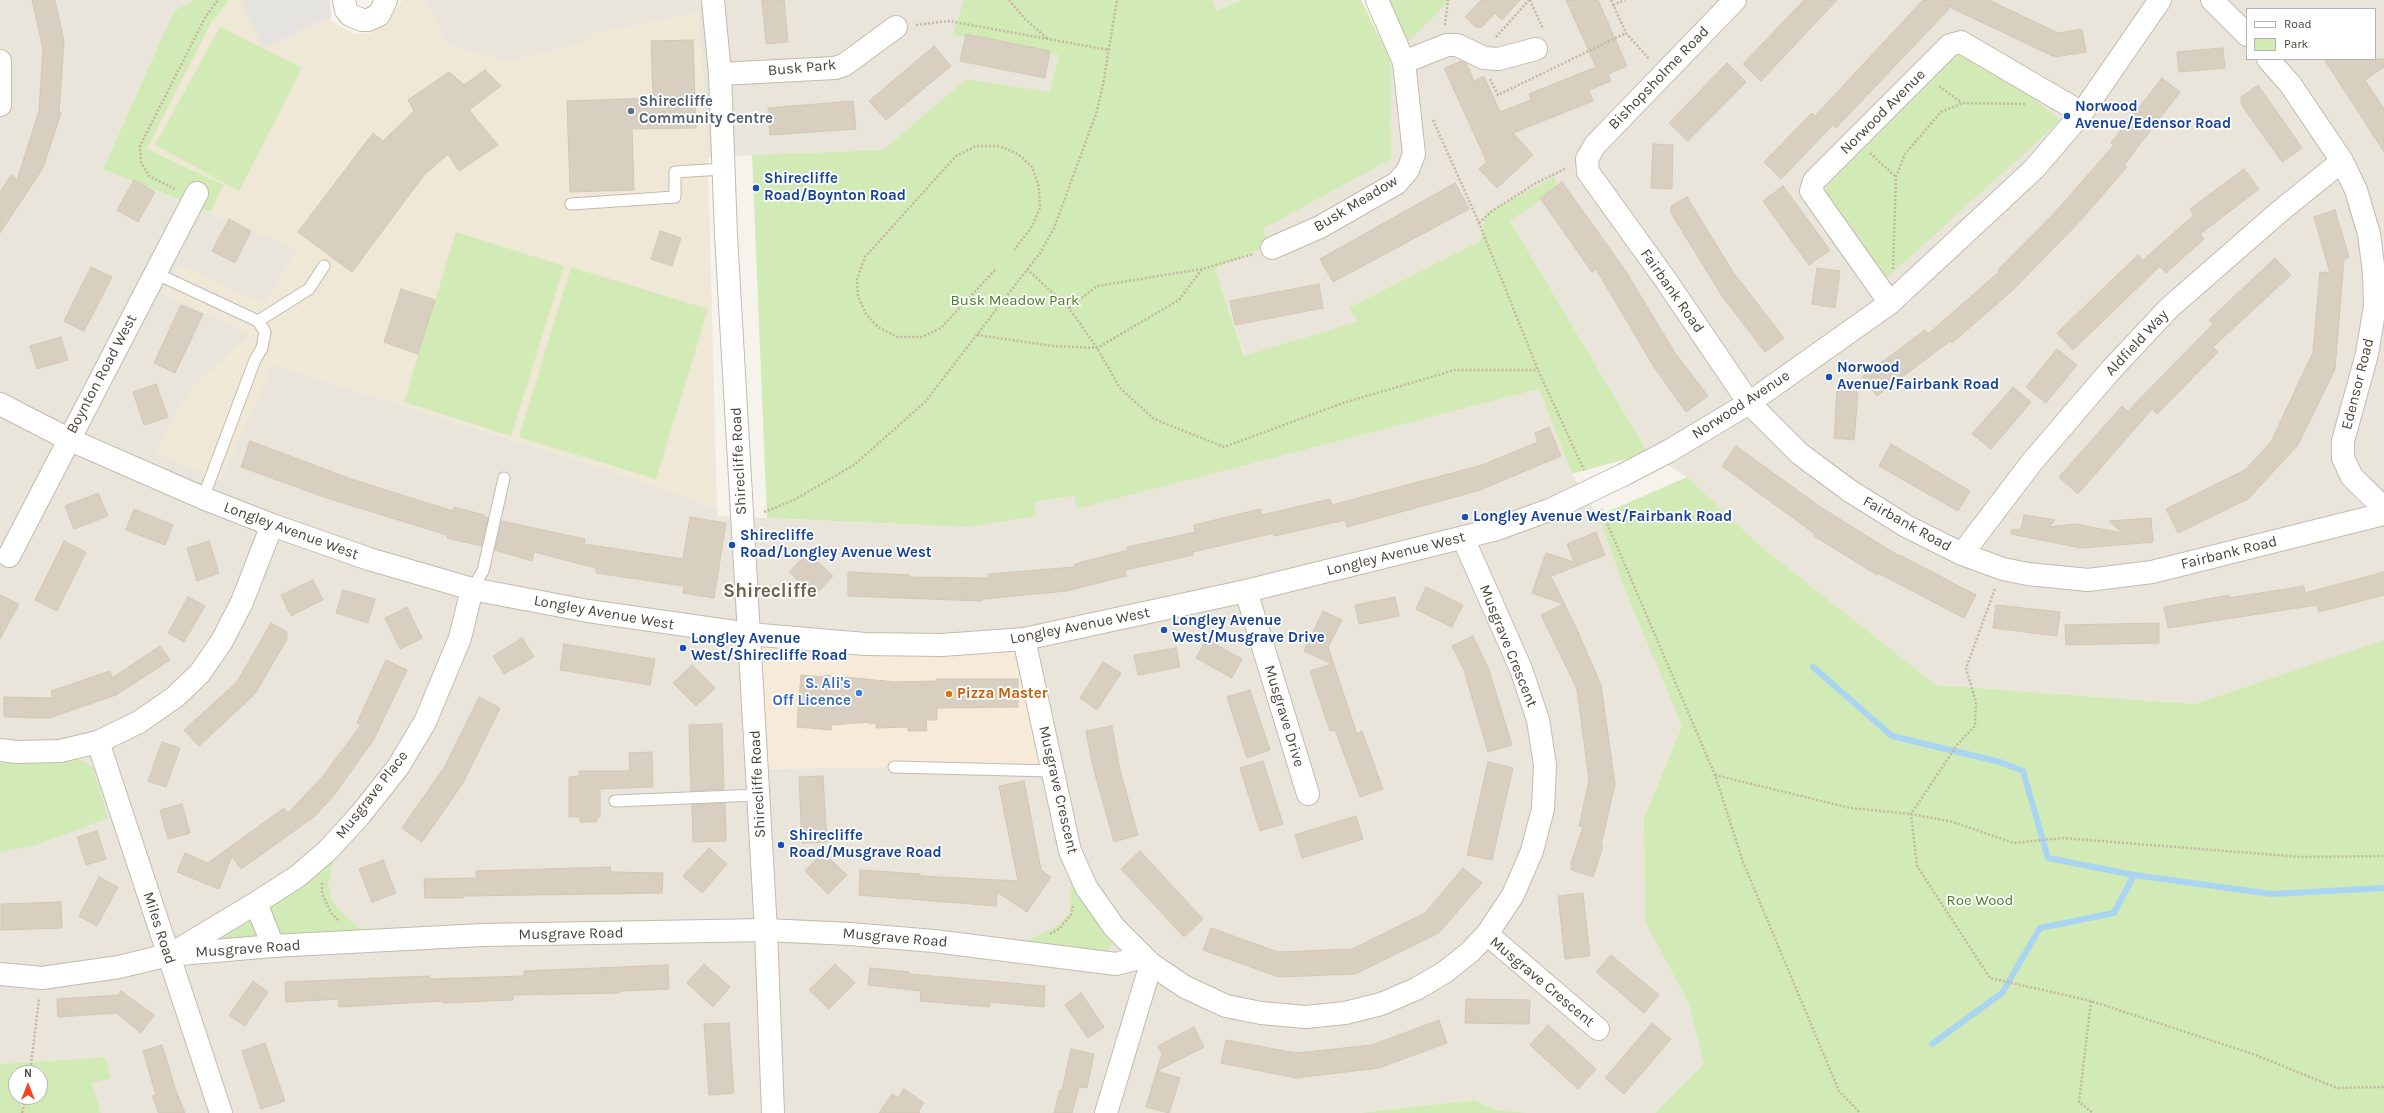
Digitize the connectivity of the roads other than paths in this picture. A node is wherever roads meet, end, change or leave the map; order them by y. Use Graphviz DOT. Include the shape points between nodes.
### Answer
graph roads {
  1 [pos="344,0"];
  2 [pos="386,0"];
  3 [pos="713,0"];
  4 [pos="1377,0"];
  5 [pos="1735,0"];
  6 [pos="2160,0"];
  7 [pos="2212,0"];
  8 [pos="896,27"];
  9 [pos="2246,34"];
  10 [pos="1536,49"];
  11 [pos="2269,60"];
  12 [pos="0,61"];
  13 [pos="1404,62"];
  14 [pos="720,74"];
  15 [pos="0,106"];
  16 [pos="2082,113"];
  17 [pos="1587,158"];
  18 [pos="2342,161"];
  19 [pos="723,169"];
  20 [pos="196,196"];
  21 [pos="571,204"];
  22 [pos="1272,248"];
  23 [pos="324,266"];
  24 [pos="155,273"];
  25 [pos="1890,303"];
  26 [pos="258,321"];
  27 [pos="1749,403"];
  28 [pos="0,404"];
  29 [pos="68,439"];
  30 [pos="1669,450"];
  31 [pos="504,478"];
  32 [pos="202,498"];
  33 [pos="2384,508"];
  34 [pos="2384,514"];
  35 [pos="272,525"];
  36 [pos="1463,538"];
  37 [pos="1962,554"];
  38 [pos="8,556"];
  39 [pos="472,589"];
  40 [pos="1246,591"];
  41 [pos="749,634"];
  42 [pos="1024,640"];
  43 [pos="98,742"];
  44 [pos="0,750"];
  45 [pos="894,767"];
  46 [pos="1052,772"];
  47 [pos="1308,794"];
  48 [pos="758,795"];
  49 [pos="615,802"];
  50 [pos="256,903"];
  51 [pos="766,930"];
  52 [pos="1487,934"];
  53 [pos="273,946"];
  54 [pos="168,955"];
  55 [pos="1147,961"];
  56 [pos="0,974"];
  57 [pos="1598,1030"];
  58 [pos="221,1113"];
  59 [pos="773,1113"];
  60 [pos="1106,1113"];
  1 -- 2 [label="street" via="350,15 356,19 368,20 379,15"];
  3 -- 14 [label="street, Shirecliffe Road"];
  4 -- 13 [label="street, Busk Meadow"];
  5 -- 17 [label="street, Bishopsholme Road" via="1595,145"];
  6 -- 16 [label="street, Norwood Avenue"];
  7 -- 9 [label="street"];
  8 -- 14 [label="street, Busk Park" via="844,65 835,68"];
  10 -- 13 [label="street" via="1498,59 1479,56 1457,45 1447,45"];
  11 -- 18 [label="street, Edensor Road" via="2290,84"];
  12 -- 15 [label="street"];
  13 -- 22 [label="street, Busk Meadow" via="1414,154 1408,170 1398,183 1320,227"];
  14 -- 19 [label="street, Shirecliffe Road"];
  16 -- 25 [label="street, Norwood Avenue" via="2034,169"];
  16 -- 25 [label="street, Norwood Avenue" via="1961,42 1950,45 1814,181 1811,191"];
  17 -- 27 [label="street, Fairbank Road" via="1588,172"];
  18 -- 33 [label="street, Edensor Road" via="2356,190 2370,234 2375,306 2368,354 2343,441 2343,458 2352,477"];
  18 -- 37 [label="street, Aldfield Way" via="2169,308 2110,371 2032,462"];
  19 -- 21 [label="lane" via="675,172 675,197"];
  19 -- 41 [label="street, Shirecliffe Road"];
  20 -- 24 [label="street, Boynton Road West"];
  23 -- 26 [label="lane" via="309,289"];
  24 -- 26 [label="lane"];
  24 -- 29 [label="street, Boynton Road West"];
  25 -- 27 [label="street, Norwood Avenue"];
  26 -- 32 [label="lane" via="265,332 262,348 255,360"];
  27 -- 30 [label="street, Norwood Avenue"];
  27 -- 37 [label="street, Fairbank Road" via="1800,454 1850,491 1906,526"];
  28 -- 29 [label="street, Longley Avenue West"];
  29 -- 32 [label="street, Longley Avenue West"];
  29 -- 38 [label="street, Boynton Road West"];
  30 -- 36 [label="street, Longley Avenue West" via="1552,509"];
  31 -- 39 [label="lane" via="483,571"];
  32 -- 35 [label="street, Longley Avenue West"];
  34 -- 37 [label="street, Fairbank Road" via="2152,572 2088,580 2003,569"];
  35 -- 39 [label="street, Longley Avenue West" via="369,559"];
  35 -- 43 [label="street" via="242,602 222,641 200,673 175,697 139,722"];
  36 -- 40 [label="street, Longley Avenue West"];
  36 -- 52 [label="street, Musgrave Crescent" via="1521,669 1538,720 1545,765 1543,809 1532,851 1513,895"];
  39 -- 41 [label="street, Longley Avenue West" via="603,613"];
  39 -- 50 [label="street, Musgrave Place" via="460,638 425,722 398,767 328,850 298,876"];
  40 -- 42 [label="street, Longley Avenue West"];
  40 -- 47 [label="street, Musgrave Drive"];
  41 -- 42 [label="street, Longley Avenue West" via="865,644 942,645"];
  41 -- 48 [label="street, Shirecliffe Road"];
  42 -- 46 [label="street, Musgrave Crescent"];
  43 -- 44 [label="street" via="60,751"];
  43 -- 54 [label="street, Miles Road"];
  45 -- 46 [label="lane"];
  46 -- 55 [label="street, Musgrave Crescent" via="1070,851 1086,887 1114,927"];
  48 -- 49 [label="lane"];
  48 -- 51 [label="street, Shirecliffe Road"];
  50 -- 53 [label="street"];
  50 -- 54 [label="street, Musgrave Place"];
  51 -- 53 [label="street, Musgrave Road" via="482,935"];
  51 -- 55 [label="street, Musgrave Road" via="934,941 1116,964"];
  51 -- 59 [label="street, Shirecliffe Road"];
  52 -- 55 [label="street, Musgrave Crescent" via="1445,972 1416,989 1381,1004 1345,1013 1306,1017 1261,1013 1226,1006 1185,987"];
  52 -- 57 [label="street, Musgrave Crescent"];
  53 -- 54 [label="street, Musgrave Road"];
  54 -- 56 [label="street, Musgrave Road" via="119,967 42,978"];
  54 -- 58 [label="street, Miles Road"];
  55 -- 60 [label="street"];
}
